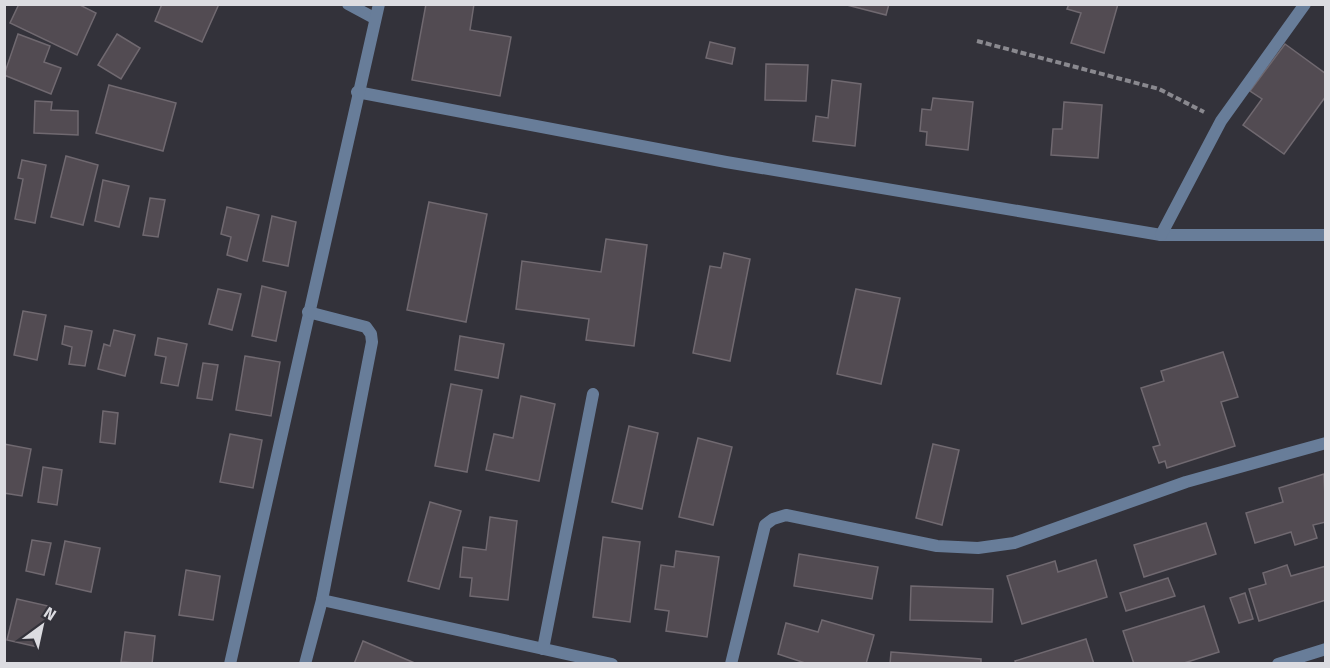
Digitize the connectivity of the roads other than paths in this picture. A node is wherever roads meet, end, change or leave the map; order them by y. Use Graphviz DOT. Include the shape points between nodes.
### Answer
graph roads {
  1 [pos="348,4"];
  2 [pos="379,4"];
  3 [pos="1305,4"];
  4 [pos="374,18"];
  5 [pos="357,92"];
  6 [pos="1161,235"];
  7 [pos="1326,235"];
  8 [pos="308,312"];
  9 [pos="593,394"];
  10 [pos="1326,443"];
  11 [pos="322,600"];
  12 [pos="543,648"];
  13 [pos="1326,649"];
  14 [pos="230,663"];
  15 [pos="305,663"];
  16 [pos="612,663"];
  17 [pos="731,663"];
  18 [pos="1278,663"];
  1 -- 4 [label="street"];
  2 -- 4 [label="street"];
  3 -- 6 [label="street" via="1221,121"];
  4 -- 5 [label="street"];
  5 -- 6 [label="street" via="726,162"];
  5 -- 8 [label="street"];
  6 -- 7 [label="street"];
  8 -- 11 [label="street" via="366,327 372,342"];
  8 -- 14 [label="street"];
  9 -- 12 [label="street"];
  10 -- 17 [label="street" via="1185,482 1014,543 978,548 937,546 786,515 773,519 765,525"];
  11 -- 12 [label="street"];
  11 -- 15 [label="street"];
  12 -- 16 [label="street"];
  13 -- 18 [label="street"];
}
